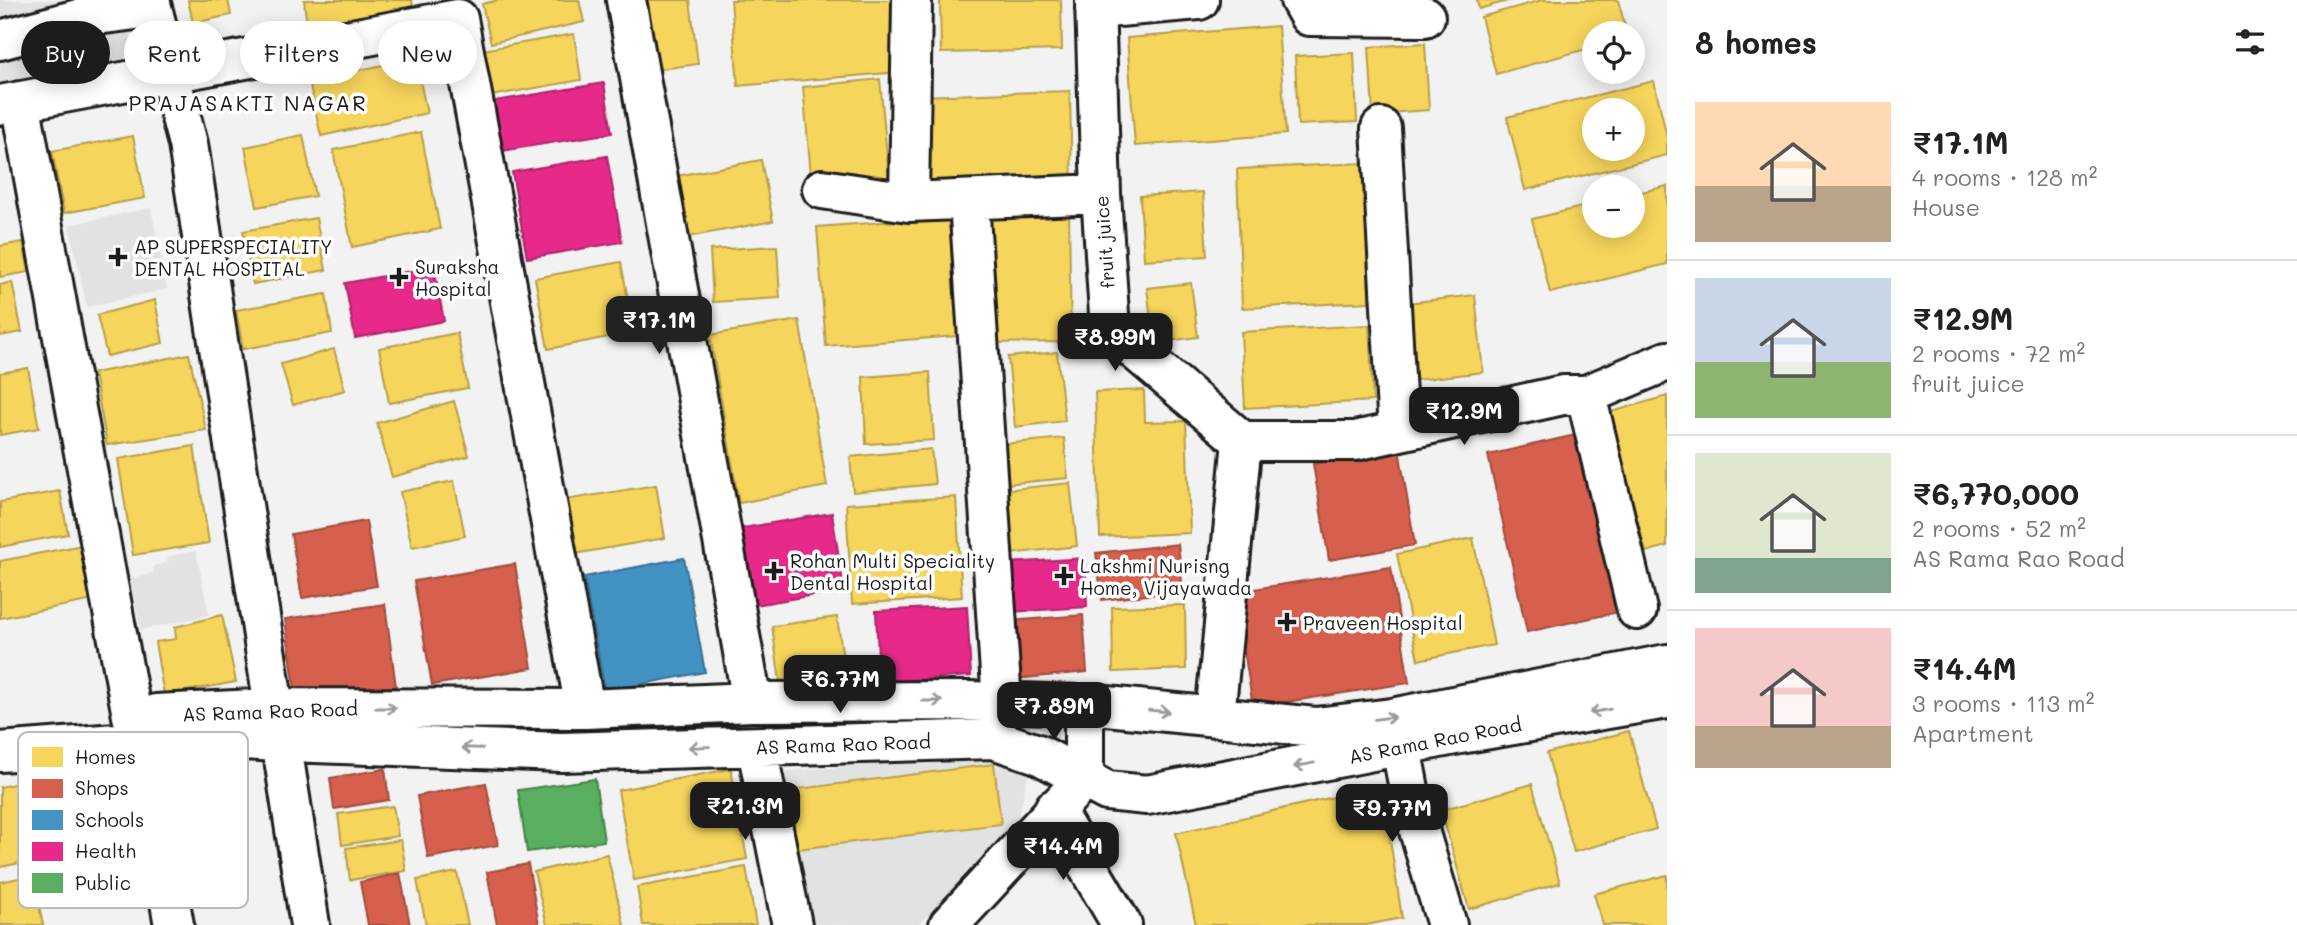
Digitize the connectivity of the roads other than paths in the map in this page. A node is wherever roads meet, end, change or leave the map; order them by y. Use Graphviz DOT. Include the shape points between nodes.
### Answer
graph roads {
  1 [pos="625,0"];
  2 [pos="912,0"];
  3 [pos="1199,0"];
  4 [pos="1300,0"];
  5 [pos="151,4"];
  6 [pos="1095,5"];
  7 [pos="87,8"];
  8 [pos="458,9"];
  9 [pos="1425,18"];
  10 [pos="0,40"];
  11 [pos="226,59"];
  12 [pos="124,80"];
  13 [pos="170,84"];
  14 [pos="10,103"];
  15 [pos="1381,128"];
  16 [pos="822,189"];
  17 [pos="1101,194"];
  18 [pos="969,201"];
  19 [pos="909,202"];
  20 [pos="1667,361"];
  21 [pos="1586,395"];
  22 [pos="1398,431"];
  23 [pos="1241,441"];
  24 [pos="1637,610"];
  25 [pos="1667,664"];
  26 [pos="1667,699"];
  27 [pos="752,702"];
  28 [pos="1002,703"];
  29 [pos="1084,706"];
  30 [pos="585,709"];
  31 [pos="1215,716"];
  32 [pos="278,724"];
  33 [pos="0,725"];
  34 [pos="136,728"];
  35 [pos="112,732"];
  36 [pos="137,732"];
  37 [pos="1401,747"];
  38 [pos="18,748"];
  39 [pos="757,748"];
  40 [pos="0,751"];
  41 [pos="1084,779"];
  42 [pos="1054,809"];
  43 [pos="310,925"];
  44 [pos="792,925"];
  45 [pos="949,925"];
  46 [pos="1122,925"];
  47 [pos="1447,925"];
  1 -- 27 [label="street"];
  2 -- 19 [label="street"];
  3 -- 6 [label="street"];
  4 -- 9 [label="street" via="1309,16"];
  5 -- 7 [label="street"];
  6 -- 17 [label="street, fruit juice"];
  7 -- 10 [label="street"];
  8 -- 11 [label="street"];
  8 -- 30 [label="street"];
  12 -- 14 [label="street"];
  13 -- 32 [label="street" via="188,144"];
  14 -- 34 [label="street"];
  15 -- 22 [label="street"];
  16 -- 19 [label="street"];
  17 -- 18 [label="street"];
  17 -- 23 [label="street, fruit juice" via="1110,329"];
  18 -- 19 [label="street"];
  18 -- 28 [label="street"];
  20 -- 21 [label="street"];
  21 -- 22 [label="street" via="1563,395"];
  21 -- 24 [label="street"];
  22 -- 23 [label="street" via="1355,441"];
  23 -- 31 [label="street"];
  31 -- 25 [label="street, AS Rama Rao Road, one-way" via="1315,727 1392,718"];
  26 -- 37 [label="street, AS Rama Rao Road, one-way"];
  27 -- 28 [label="street, AS Rama Rao Road, one-way"];
  27 -- 30 [label="street, AS Rama Rao Road"];
  28 -- 29 [label="street, AS Rama Rao Road"];
  29 -- 31 [label="street, AS Rama Rao Road, one-way"];
  29 -- 41 [label="street"];
  32 -- 30 [label="street, AS Rama Rao Road, one-way"];
  32 -- 34 [label="street, AS Rama Rao Road"];
  39 -- 32 [label="street, AS Rama Rao Road, one-way" via="562,752"];
  32 -- 43 [label="street"];
  33 -- 34 [label="street, AS Rama Rao Road"];
  34 -- 35 [label="street, AS Rama Rao Road"];
  34 -- 36 [label="street"];
  37 -- 41 [label="street, AS Rama Rao Road, one-way" via="1147,795 1107,790"];
  37 -- 47 [label="street" via="1413,810"];
  38 -- 40 [label="street, AS Rama Rao Road"];
  39 -- 41 [label="street, AS Rama Rao Road" via="993,739 1038,754"];
  39 -- 44 [label="street"];
  41 -- 42 [label="street"];
  42 -- 45 [label="street"];
  42 -- 46 [label="street"];
}
